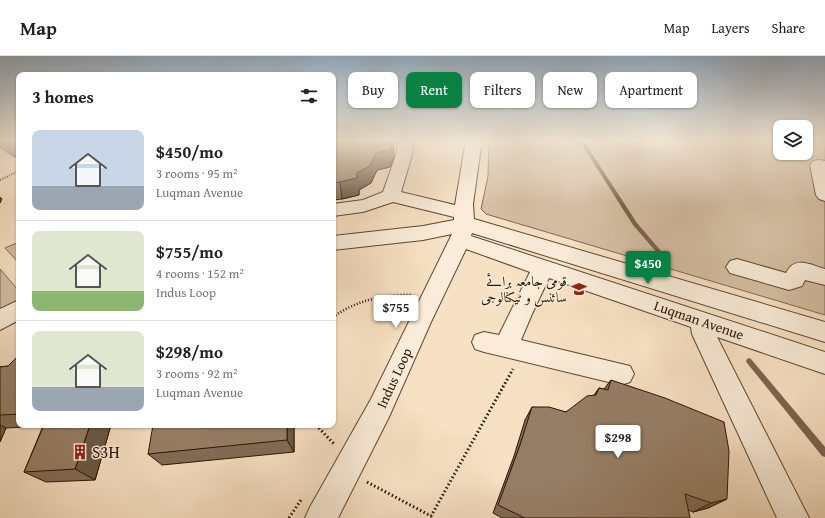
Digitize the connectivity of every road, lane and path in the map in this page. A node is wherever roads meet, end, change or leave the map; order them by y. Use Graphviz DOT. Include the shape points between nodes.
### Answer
graph roads {
  1 [pos="402,162"];
  2 [pos="471,162"];
  3 [pos="819,165"];
  4 [pos="16,172"];
  5 [pos="0,180"];
  6 [pos="391,195"];
  7 [pos="825,195"];
  8 [pos="336,210"];
  9 [pos="462,225"];
  10 [pos="336,243"];
  11 [pos="737,267"];
  12 [pos="543,268"];
  13 [pos="825,277"];
  14 [pos="413,295"];
  15 [pos="16,310"];
  16 [pos="336,315"];
  17 [pos="0,320"];
  18 [pos="701,321"];
  19 [pos="825,332"];
  20 [pos="504,346"];
  21 [pos="825,363"];
  22 [pos="621,374"];
  23 [pos="318,428"];
  24 [pos="338,447"];
  25 [pos="362,479"];
  26 [pos="321,518"];
  27 [pos="793,518"];
  1 -- 6 [label="street"];
  2 -- 9 [label="street, Indus Loop"];
  3 -- 7 [label="street"];
  4 -- 5 [label="path"];
  6 -- 8 [label="street" via="360,207"];
  6 -- 9 [label="street" via="447,210"];
  9 -- 10 [label="street" via="439,231"];
  9 -- 12 [label="street, Luqman Avenue"];
  9 -- 19 [label="street, Luqman Avenue" via="475,226"];
  9 -- 26 [label="street, Indus Loop" via="380,408"];
  11 -- 13 [label="street" via="789,282 794,280 799,270"];
  12 -- 18 [label="street, Luqman Avenue"];
  12 -- 20 [label="street"];
  14 -- 16 [label="path" via="375,297 357,302"];
  15 -- 17 [label="street"];
  18 -- 21 [label="street, Luqman Avenue"];
  18 -- 27 [label="street" via="704,334"];
  20 -- 22 [label="street"];
  20 -- 25 [label="path" via="431,516"];
  23 -- 24 [label="path"];
}
